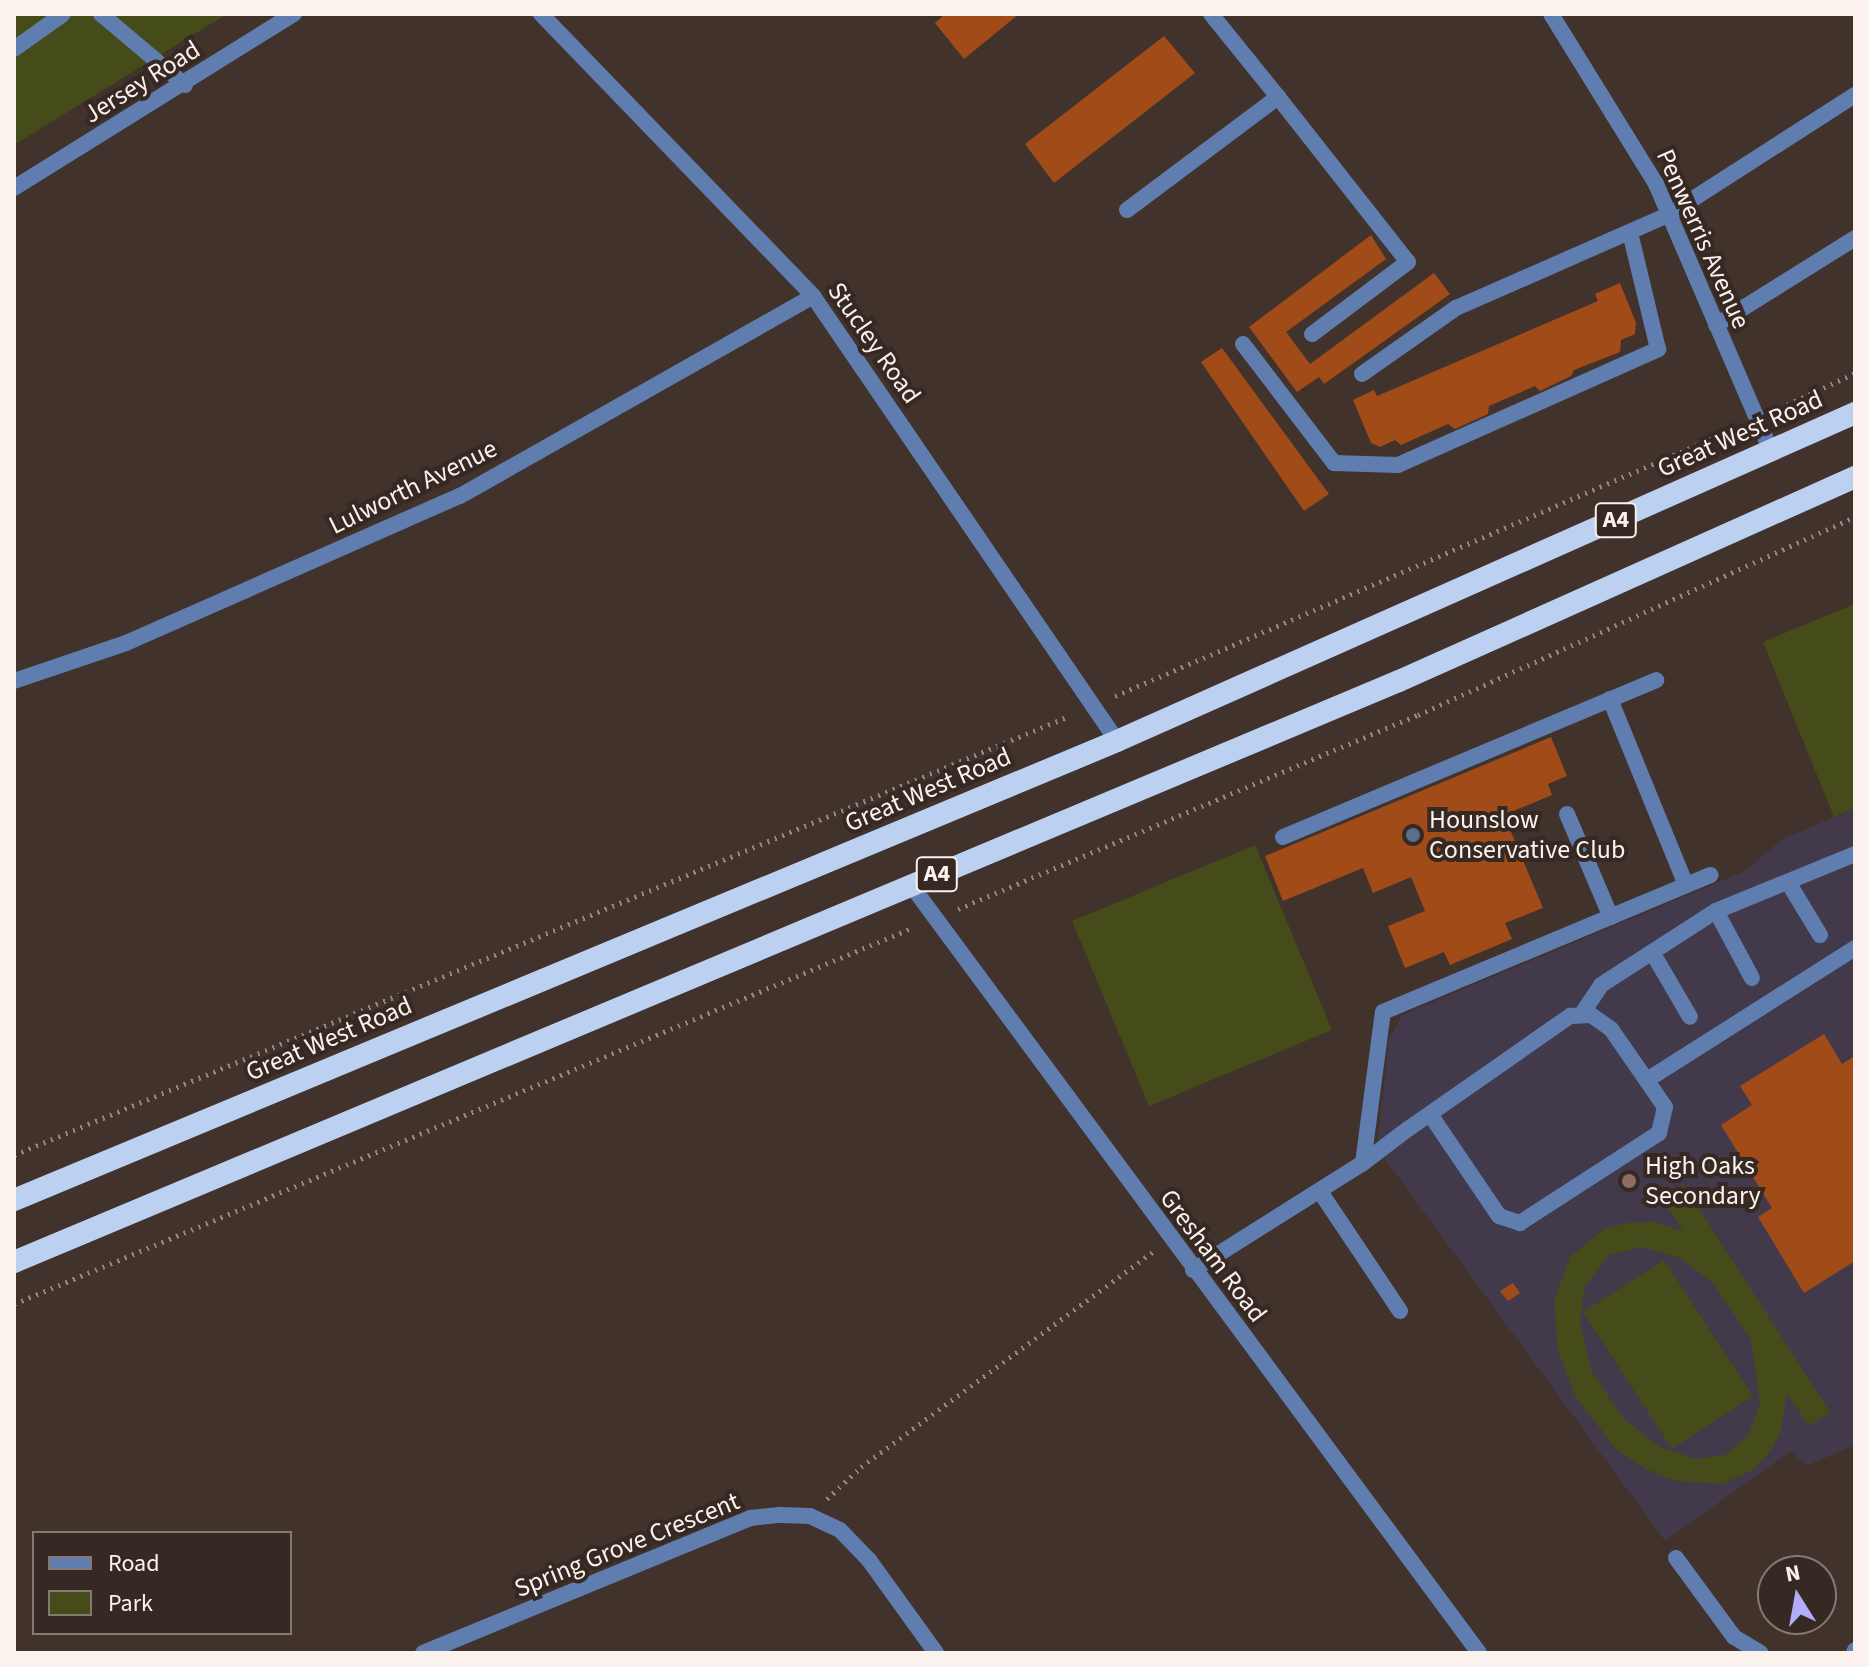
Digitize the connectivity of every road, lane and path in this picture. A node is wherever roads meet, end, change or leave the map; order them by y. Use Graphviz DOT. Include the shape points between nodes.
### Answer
graph roads {
  1 [pos="63,14"];
  2 [pos="294,14"];
  3 [pos="541,14"];
  4 [pos="1211,14"];
  5 [pos="1554,15"];
  6 [pos="108,16"];
  7 [pos="14,49"];
  8 [pos="185,85"];
  9 [pos="1855,95"];
  10 [pos="1278,97"];
  11 [pos="14,188"];
  12 [pos="1127,210"];
  13 [pos="1668,215"];
  14 [pos="1630,232"];
  15 [pos="1855,238"];
  16 [pos="813,296"];
  17 [pos="1716,325"];
  18 [pos="1312,334"];
  19 [pos="1243,344"];
  20 [pos="1855,373"];
  21 [pos="1362,374"];
  22 [pos="1855,413"];
  23 [pos="1756,419"];
  24 [pos="1771,451"];
  25 [pos="1855,477"];
  26 [pos="1656,680"];
  27 [pos="14,681"];
  28 [pos="1610,699"];
  29 [pos="1095,705"];
  30 [pos="1117,741"];
  31 [pos="1567,814"];
  32 [pos="1283,837"];
  33 [pos="1855,854"];
  34 [pos="1711,875"];
  35 [pos="1788,882"];
  36 [pos="911,885"];
  37 [pos="1686,885"];
  38 [pos="1716,911"];
  39 [pos="1611,917"];
  40 [pos="1820,935"];
  41 [pos="1855,948"];
  42 [pos="1652,952"];
  43 [pos="1752,978"];
  44 [pos="1581,1015"];
  45 [pos="1690,1017"];
  46 [pos="1647,1080"];
  47 [pos="1430,1114"];
  48 [pos="14,1155"];
  49 [pos="1363,1163"];
  50 [pos="1321,1193"];
  51 [pos="14,1200"];
  52 [pos="1170,1239"];
  53 [pos="14,1262"];
  54 [pos="1193,1270"];
  55 [pos="1400,1311"];
  56 [pos="810,1516"];
  57 [pos="1676,1558"];
  58 [pos="423,1653"];
  59 [pos="936,1653"];
  60 [pos="1479,1653"];
  61 [pos="1761,1653"];
  1 -- 7 [label="street"];
  2 -- 8 [label="street, Jersey Road"];
  3 -- 16 [label="street, Stucley Road"];
  4 -- 10 [label="street"];
  5 -- 13 [label="street, Penwerris Avenue" via="1629,136"];
  6 -- 8 [label="street"];
  8 -- 11 [label="street, Jersey Road"];
  9 -- 13 [label="street"];
  10 -- 12 [label="street"];
  10 -- 18 [label="street" via="1408,262"];
  13 -- 14 [label="street"];
  13 -- 17 [label="street, Penwerris Avenue"];
  14 -- 19 [label="street" via="1658,349 1398,465 1334,463"];
  14 -- 21 [label="street" via="1456,308"];
  15 -- 17 [label="street"];
  16 -- 27 [label="street, Lulworth Avenue" via="460,496 126,643"];
  16 -- 29 [label="street, Stucley Road"];
  17 -- 23 [label="street, Penwerris Avenue"];
  20 -- 23 [label="path, Great West Road"];
  22 -- 24 [label="highway, Great West Road / A4"];
  23 -- 24 [label="street, Penwerris Avenue"];
  23 -- 29 [label="path, Great West Road"];
  24 -- 30 [label="highway, Great West Road / A4"];
  25 -- 36 [label="highway, A4" via="1399,681"];
  26 -- 28 [label="street"];
  28 -- 32 [label="street"];
  28 -- 37 [label="street"];
  29 -- 30 [label="street, Stucley Road"];
  29 -- 48 [label="path, Great West Road"];
  30 -- 51 [label="highway, Great West Road / A4"];
  31 -- 39 [label="street"];
  33 -- 35 [label="street"];
  34 -- 37 [label="street"];
  35 -- 38 [label="street"];
  35 -- 40 [label="street"];
  36 -- 52 [label="street, Gresham Road"];
  36 -- 53 [label="highway, A4"];
  37 -- 39 [label="street"];
  38 -- 42 [label="street"];
  38 -- 43 [label="street"];
  39 -- 49 [label="street" via="1383,1012"];
  41 -- 46 [label="street"];
  42 -- 44 [label="street" via="1601,985"];
  42 -- 45 [label="street"];
  44 -- 46 [label="street" via="1611,1029"];
  44 -- 47 [label="street" via="1570,1016"];
  46 -- 47 [label="street" via="1665,1107 1659,1133 1528,1222 1509,1223 1499,1216"];
  47 -- 49 [label="street"];
  49 -- 50 [label="street"];
  50 -- 54 [label="street"];
  50 -- 55 [label="street"];
  52 -- 54 [label="street, Gresham Road"];
  52 -- 56 [label="path" via="861,1467"];
  54 -- 60 [label="street, Gresham Road"];
  56 -- 58 [label="street, Spring Grove Crescent" via="750,1518"];
  56 -- 59 [label="street" via="840,1530 869,1560"];
  57 -- 61 [label="street" via="1734,1637"];
}
